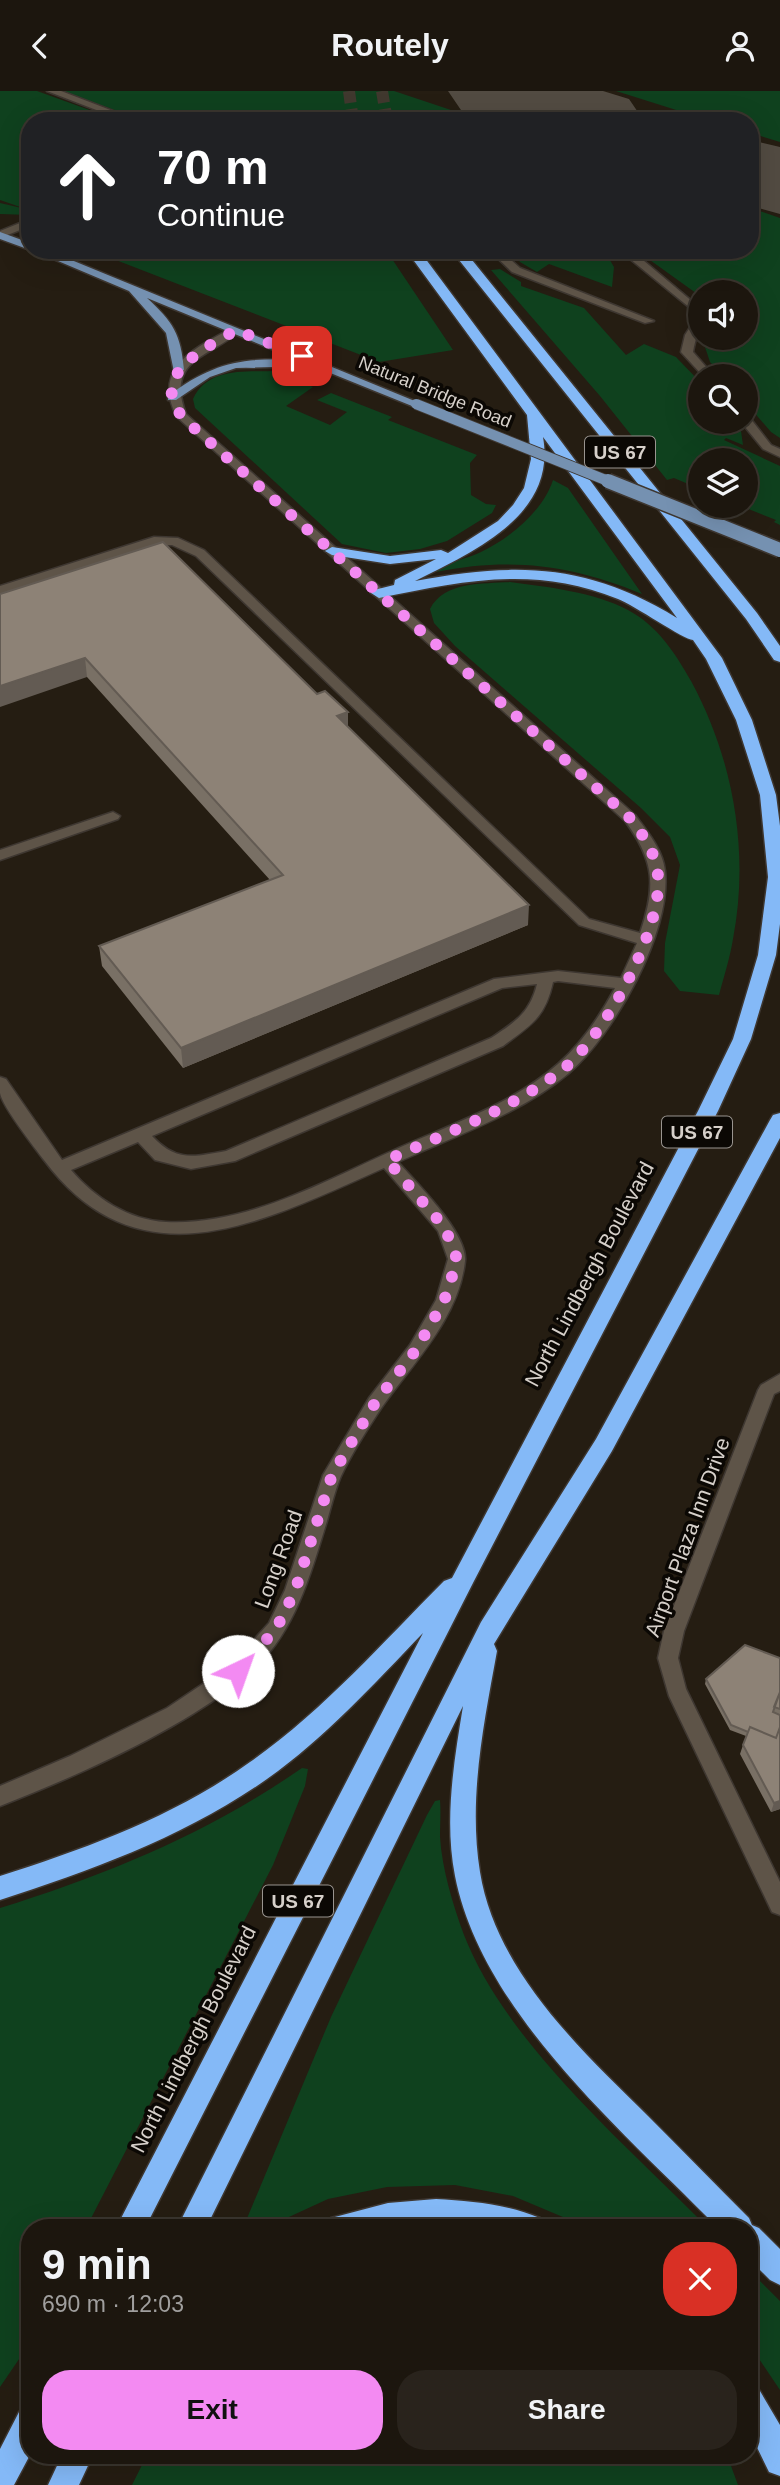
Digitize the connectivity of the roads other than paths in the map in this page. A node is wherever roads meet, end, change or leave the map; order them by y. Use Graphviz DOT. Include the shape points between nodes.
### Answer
graph roads {
  1 [pos="52,91"];
  2 [pos="109,112"];
  3 [pos="21,226"];
  4 [pos="0,235"];
  5 [pos="21,243"];
  6 [pos="59,259"];
  7 [pos="419,259"];
  8 [pos="464,259"];
  9 [pos="504,259"];
  10 [pos="635,259"];
  11 [pos="129,287"];
  12 [pos="688,303"];
  13 [pos="649,321"];
  14 [pos="236,330"];
  15 [pos="688,346"];
  16 [pos="698,364"];
  17 [pos="324,365"];
  18 [pos="178,370"];
  19 [pos="172,398"];
  20 [pos="530,412"];
  21 [pos="757,434"];
  22 [pos="780,453"];
  23 [pos="477,543"];
  24 [pos="780,550"];
  25 [pos="332,551"];
  26 [pos="0,590"];
  27 [pos="379,593"];
  28 [pos="780,657"];
  29 [pos="714,658"];
  30 [pos="113,816"];
  31 [pos="0,855"];
  32 [pos="645,940"];
  33 [pos="546,977"];
  34 [pos="624,984"];
  35 [pos="0,1083"];
  36 [pos="780,1120"];
  37 [pos="141,1135"];
  38 [pos="387,1160"];
  39 [pos="60,1168"];
  40 [pos="780,1381"];
  41 [pos="466,1574"];
  42 [pos="489,1629"];
  43 [pos="0,1796"];
  44 [pos="0,1888"];
  45 [pos="780,1905"];
  46 [pos="135,2219"];
  47 [pos="195,2219"];
  48 [pos="369,2219"];
  49 [pos="500,2219"];
  50 [pos="729,2219"];
  51 [pos="758,2247"];
  52 [pos="780,2270"];
  53 [pos="758,2417"];
  54 [pos="21,2440"];
  55 [pos="780,2461"];
  56 [pos="0,2481"];
  1 -- 2 [label="street"];
  3 -- 4 [label="street"];
  4 -- 5 [label="main road"];
  6 -- 11 [label="main road, Natural Bridge Road"];
  7 -- 20 [label="highway, North Lindbergh Boulevard / US 67"];
  8 -- 28 [label="highway, US 67" via="752,616"];
  9 -- 13 [label="street" via="532,278"];
  10 -- 12 [label="street"];
  11 -- 14 [label="main road, Natural Bridge Road"];
  11 -- 18 [label="main road" via="170,327 176,338"];
  14 -- 17 [label="main road, Natural Bridge Road"];
  14 -- 18 [label="street"];
  15 -- 16 [label="street" via="687,352"];
  17 -- 19 [label="main road" via="236,363 210,371"];
  17 -- 24 [label="main road, Natural Bridge Road, bridge"];
  18 -- 19 [label="street"];
  19 -- 25 [label="street" via="181,415"];
  20 -- 23 [label="highway" via="538,463 532,487 513,516"];
  20 -- 29 [label="highway, North Lindbergh Boulevard / US 67"];
  21 -- 22 [label="street" via="767,447"];
  23 -- 25 [label="highway" via="412,559"];
  23 -- 27 [label="highway"];
  25 -- 27 [label="street"];
  26 -- 32 [label="street" via="154,541 186,545 200,553 584,922"];
  27 -- 29 [label="highway" via="474,575 544,575 585,583 656,611"];
  27 -- 32 [label="street" via="630,818 650,844 658,871"];
  29 -- 41 [label="highway, North Lindbergh Boulevard / US 67" via="744,720 768,795 777,877 767,955 743,1039 708,1111"];
  30 -- 31 [label="street"];
  32 -- 34 [label="street" via="636,968"];
  33 -- 34 [label="street"];
  33 -- 37 [label="street" via="499,983"];
  33 -- 37 [label="street" via="540,1005 496,1042 229,1157 191,1163 161,1156"];
  34 -- 38 [label="street" via="600,1029 564,1069 517,1100"];
  35 -- 39 [label="street"];
  36 -- 42 [label="highway, US 67" via="604,1445"];
  37 -- 39 [label="street"];
  38 -- 39 [label="street" via="244,1219 178,1230 124,1220 95,1203"];
  38 -- 43 [label="street, Long Road" via="445,1228 457,1259 444,1301 416,1350 375,1403 332,1475 295,1591 276,1629 238,1671 174,1714"];
  40 -- 45 [label="street, Airport Plaza Inn Drive" via="767,1390 751,1427 668,1658 676,1690"];
  41 -- 44 [label="highway" via="314,1725 259,1771 179,1819 66,1867"];
  41 -- 46 [label="highway, North Lindbergh Boulevard / US 67"];
  42 -- 47 [label="highway, US 67"];
  42 -- 50 [label="highway" via="465,1765 462,1821 467,1876 483,1925 512,1983 553,2037"];
  48 -- 49 [label="highway" via="433,2212"];
  51 -- 52 [label="highway"];
  53 -- 55 [label="highway"];
  54 -- 56 [label="highway"];
}
